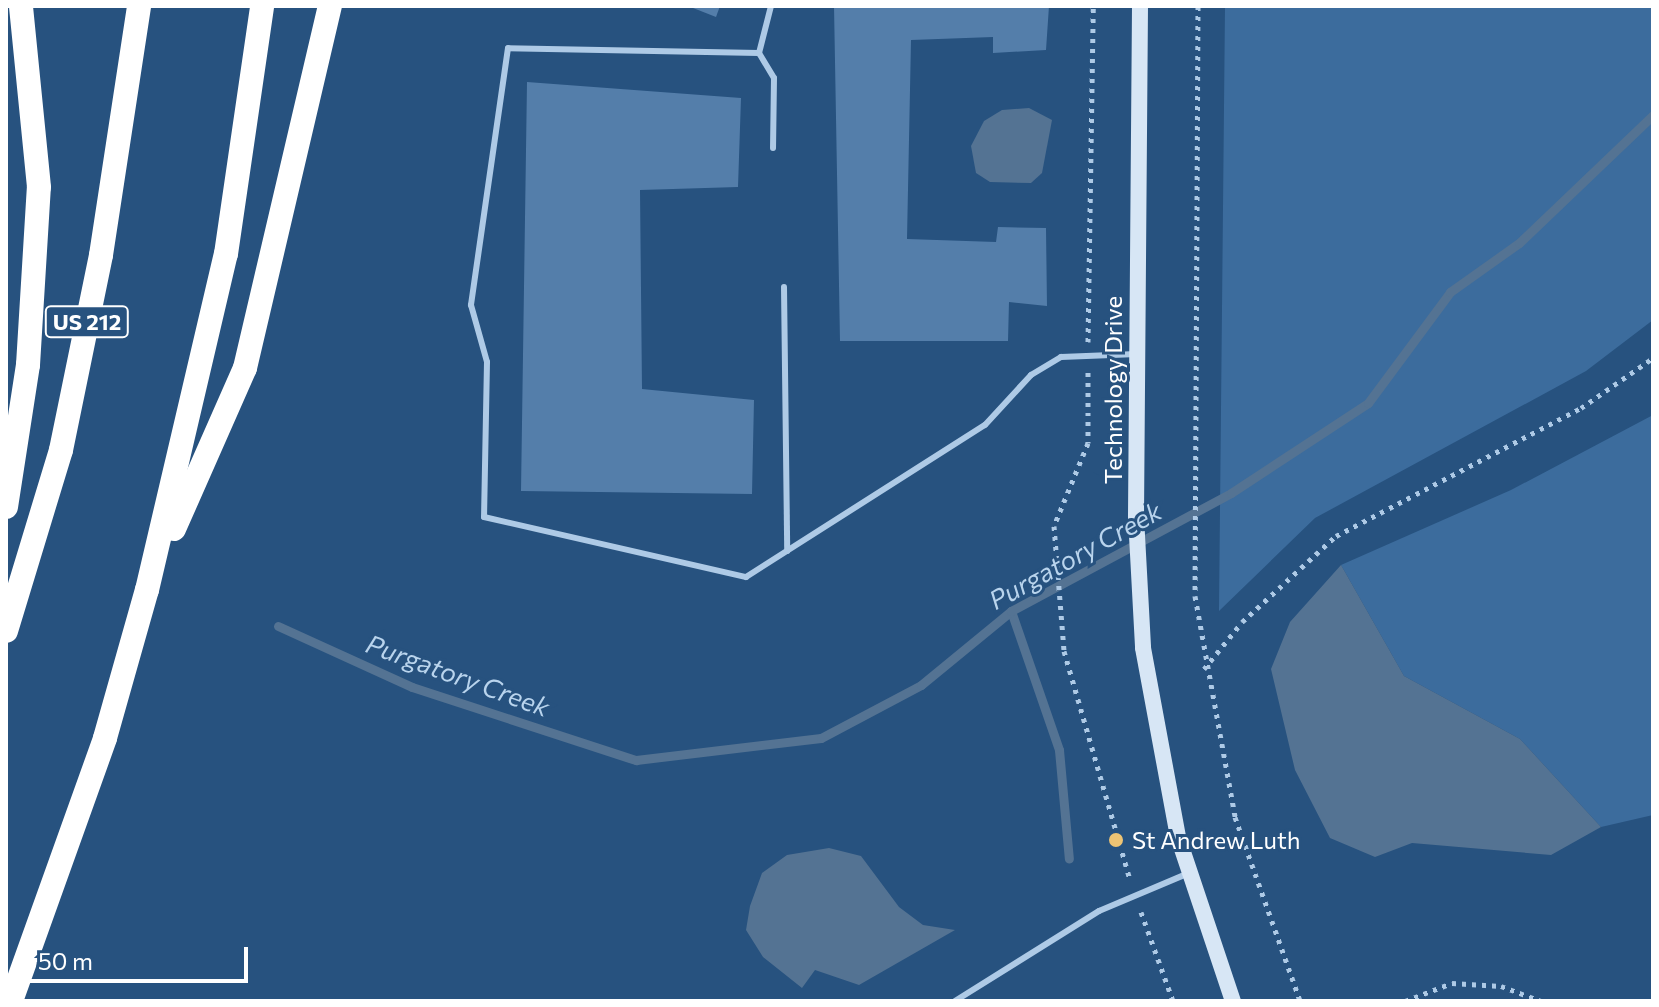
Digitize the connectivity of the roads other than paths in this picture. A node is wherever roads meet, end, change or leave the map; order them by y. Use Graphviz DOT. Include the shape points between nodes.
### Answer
graph roads {
  1 [pos="21,6"];
  2 [pos="139,6"];
  3 [pos="262,6"];
  4 [pos="330,6"];
  5 [pos="771,6"];
  6 [pos="1140,6"];
  7 [pos="759,53"];
  8 [pos="773,148"];
  9 [pos="784,287"];
  10 [pos="1137,354"];
  11 [pos="6,507"];
  12 [pos="787,551"];
  13 [pos="147,590"];
  14 [pos="6,631"];
  15 [pos="1189,873"];
  16 [pos="11,1001"];
  17 [pos="955,1001"];
  18 [pos="1233,1001"];
  1 -- 11 [label="highway" via="39,202 28,365"];
  2 -- 14 [label="highway, US 212" via="101,255 64,435"];
  3 -- 13 [label="highway" via="226,254"];
  4 -- 13 [label="highway" via="245,368"];
  5 -- 7 [label="lane"];
  6 -- 10 [label="street, Technology Drive"];
  7 -- 8 [label="lane" via="774,78"];
  7 -- 12 [label="lane" via="508,48 471,305 487,362 484,517 746,577"];
  9 -- 12 [label="lane"];
  10 -- 12 [label="lane" via="1061,357 1031,375 985,425"];
  10 -- 15 [label="street, Technology Drive" via="1136,517 1148,703"];
  13 -- 16 [label="highway" via="105,738"];
  15 -- 17 [label="lane" via="1135,895"];
  15 -- 18 [label="street, Technology Drive"];
}
